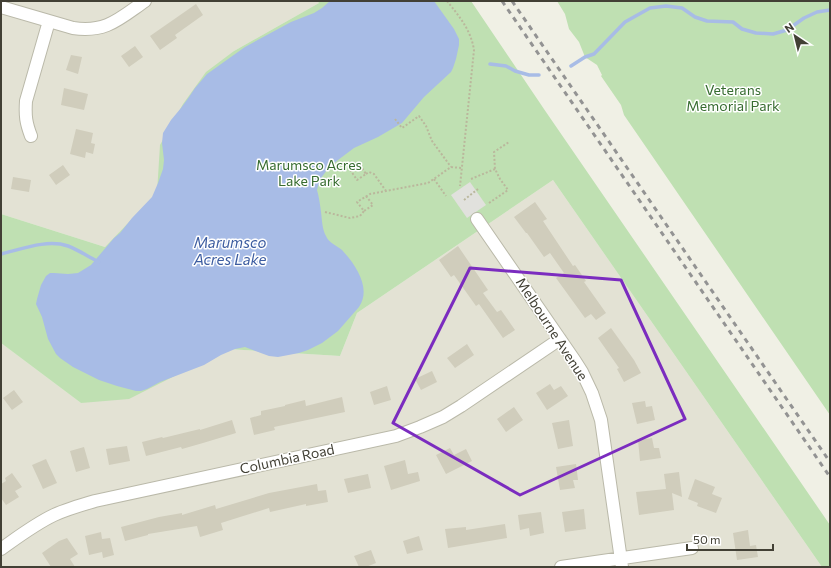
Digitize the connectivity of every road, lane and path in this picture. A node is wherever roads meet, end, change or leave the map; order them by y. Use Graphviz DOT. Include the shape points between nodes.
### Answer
graph roads {
  1 [pos="145,1"];
  2 [pos="447,1"];
  3 [pos="1,7"];
  4 [pos="49,21"];
  5 [pos="395,119"];
  6 [pos="31,136"];
  7 [pos="509,142"];
  8 [pos="451,167"];
  9 [pos="461,168"];
  10 [pos="495,169"];
  11 [pos="366,174"];
  12 [pos="434,178"];
  13 [pos="471,178"];
  14 [pos="460,186"];
  15 [pos="478,189"];
  16 [pos="386,191"];
  17 [pos="366,196"];
  18 [pos="446,196"];
  19 [pos="464,200"];
  20 [pos="489,204"];
  21 [pos="364,211"];
  22 [pos="325,212"];
  23 [pos="477,219"];
  24 [pos="560,339"];
  25 [pos="692,548"];
  26 [pos="1,549"];
  27 [pos="621,563"];
  28 [pos="561,567"];
  1 -- 4 [label="street" via="115,22 99,28 81,29"];
  2 -- 9 [label="path" via="468,30 474,50"];
  3 -- 4 [label="street"];
  4 -- 6 [label="street" via="26,101 26,123"];
  5 -- 8 [label="path" via="402,128 419,116 432,141"];
  7 -- 10 [label="path" via="494,152"];
  8 -- 9 [label="path"];
  8 -- 12 [label="path"];
  9 -- 14 [label="path"];
  10 -- 13 [label="path"];
  10 -- 20 [label="path" via="508,190"];
  11 -- 11 [label="path" via="360,165 351,171 357,180"];
  11 -- 16 [label="path" via="374,174"];
  12 -- 16 [label="path" via="428,183"];
  12 -- 18 [label="path"];
  15 -- 19 [label="path"];
  16 -- 17 [label="path"];
  17 -- 21 [label="path" via="373,205"];
  17 -- 21 [label="path" via="357,202"];
  21 -- 22 [label="path" via="360,216 350,218"];
  23 -- 24 [label="street, Melbourne Avenue"];
  24 -- 26 [label="street, Columbia Road" via="461,406 420,428 396,436 95,501 53,516"];
  24 -- 27 [label="street, Melbourne Avenue" via="582,372 601,420"];
  25 -- 27 [label="street"];
  27 -- 28 [label="street"];
}
